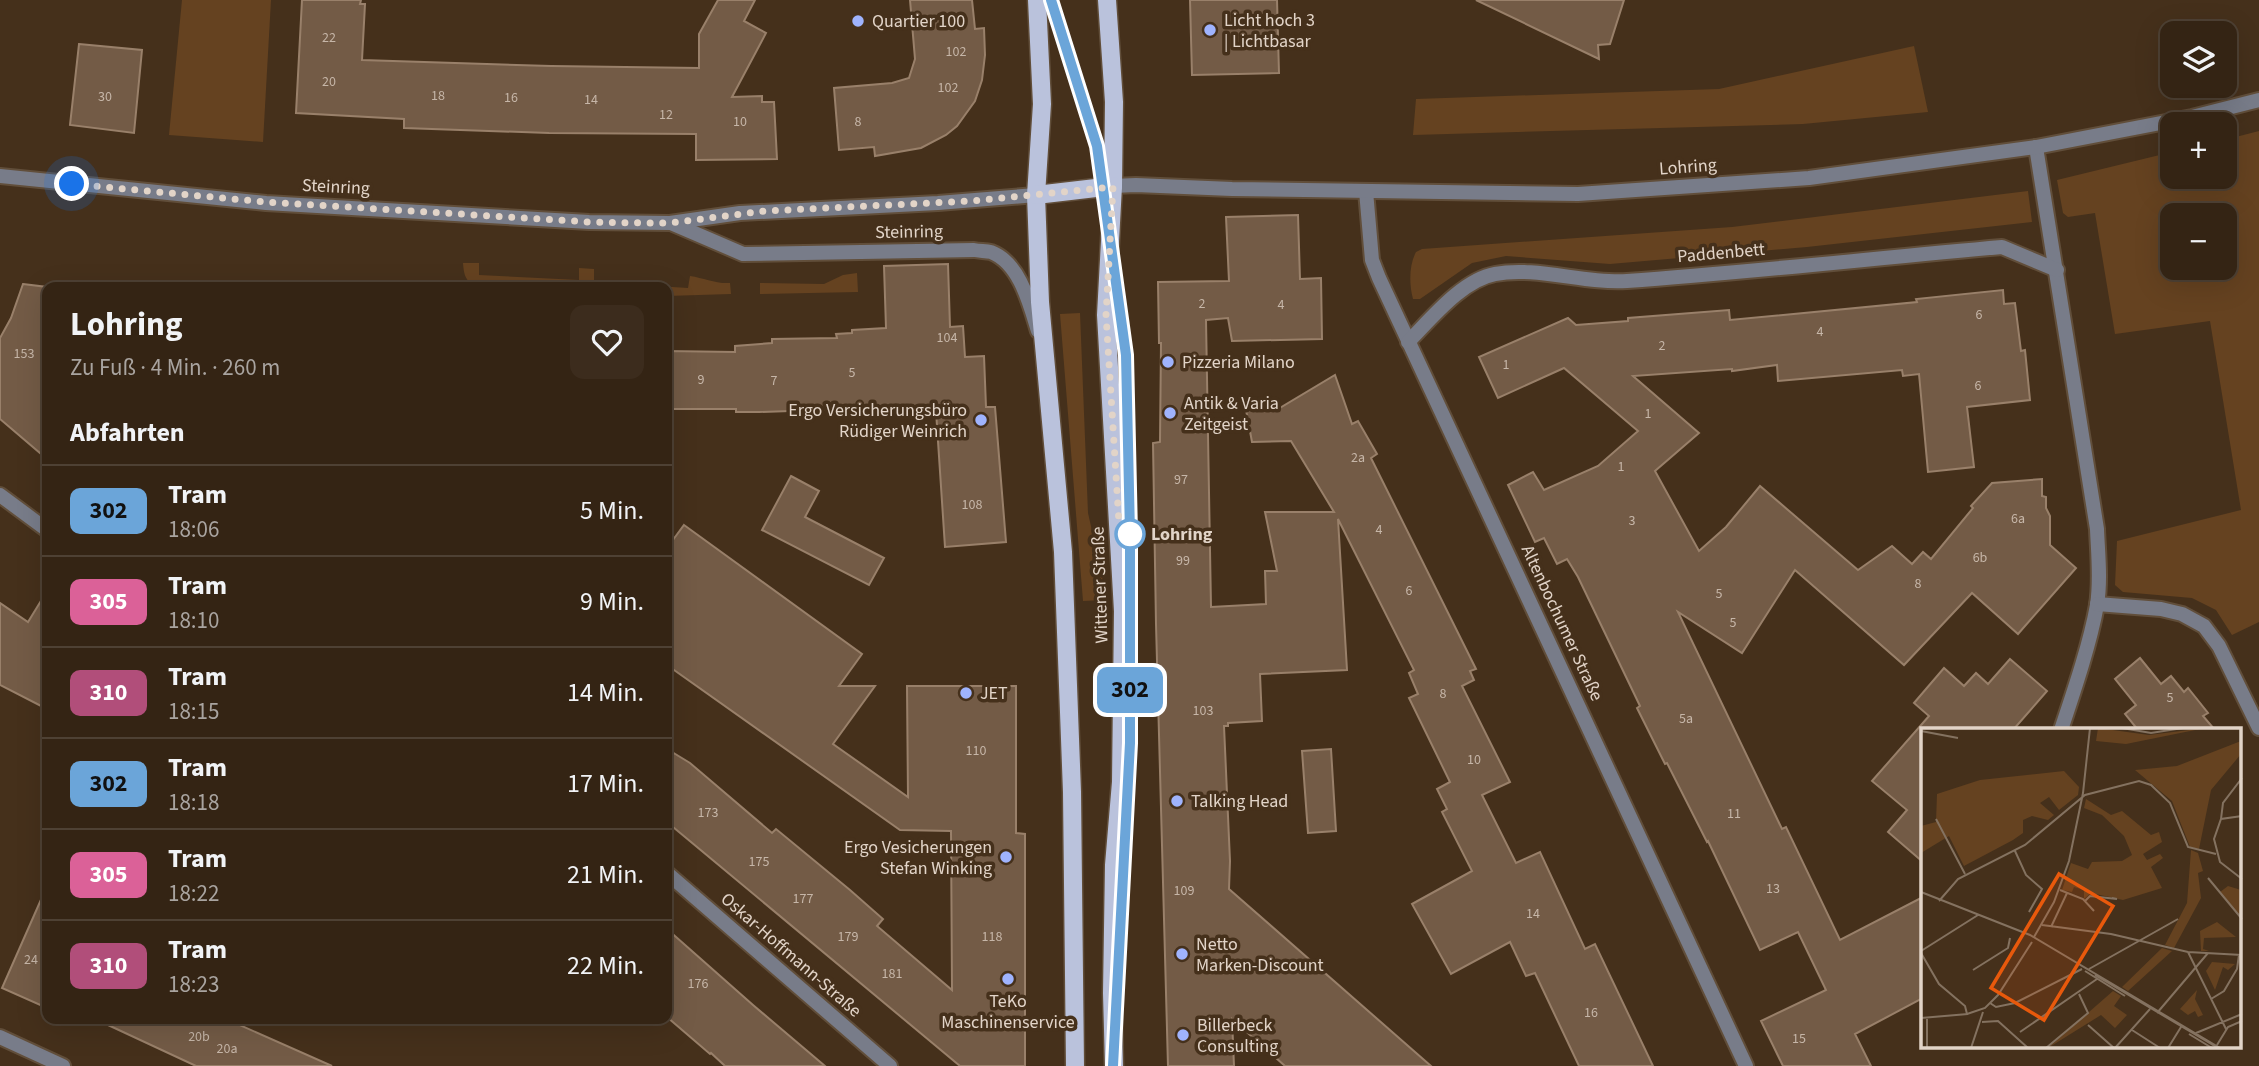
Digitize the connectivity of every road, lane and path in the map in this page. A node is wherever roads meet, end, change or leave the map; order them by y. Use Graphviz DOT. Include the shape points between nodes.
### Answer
graph roads {
  1 [pos="1037,0"];
  2 [pos="1099,0"];
  3 [pos="1108,9"];
  4 [pos="2259,100"];
  5 [pos="2036,147"];
  6 [pos="0,176"];
  7 [pos="1113,187"];
  8 [pos="1366,191"];
  9 [pos="1037,195"];
  10 [pos="670,223"];
  11 [pos="2057,270"];
  12 [pos="1408,342"];
  13 [pos="1045,358"];
  14 [pos="0,495"];
  15 [pos="42,526"];
  16 [pos="2097,604"];
  17 [pos="2062,728"];
  18 [pos="2259,728"];
  19 [pos="672,877"];
  20 [pos="0,1037"];
  21 [pos="63,1066"];
  22 [pos="890,1066"];
  23 [pos="1075,1066"];
  24 [pos="1114,1066"];
  25 [pos="1746,1066"];
  1 -- 9 [label="main road, Wittener Straße" via="1042,104"];
  2 -- 3 [label="main road, Wittener Straße"];
  3 -- 7 [label="main road, Wittener Straße"];
  4 -- 5 [label="street, Lohring"];
  5 -- 8 [label="street, Lohring" via="1809,178 1578,194"];
  5 -- 11 [label="street"];
  6 -- 10 [label="street, Steinring" via="266,202"];
  7 -- 8 [label="street, Lohring"];
  7 -- 9 [label="main road"];
  7 -- 24 [label="main road, Wittener Straße" via="1106,315 1123,611 1121,782 1114,865"];
  8 -- 12 [label="street, Altenbochumer Straße" via="1372,261"];
  9 -- 10 [label="street, Steinring" via="740,213"];
  9 -- 13 [label="main road, Wittener Straße"];
  10 -- 13 [label="street, Steinring" via="743,254 990,252 1004,260 1016,276"];
  11 -- 12 [label="street, Paddenbett" via="2002,247 1623,281 1493,274 1447,302"];
  11 -- 16 [label="street" via="2097,529"];
  12 -- 25 [label="street, Altenbochumer Straße"];
  13 -- 23 [label="main road, Wittener Straße" via="1066,613"];
  14 -- 15 [label="street"];
  16 -- 17 [label="street"];
  16 -- 18 [label="street" via="2161,609 2204,625"];
  19 -- 22 [label="street, Oskar-Hoffmann-Straße"];
  20 -- 21 [label="street"];
}
